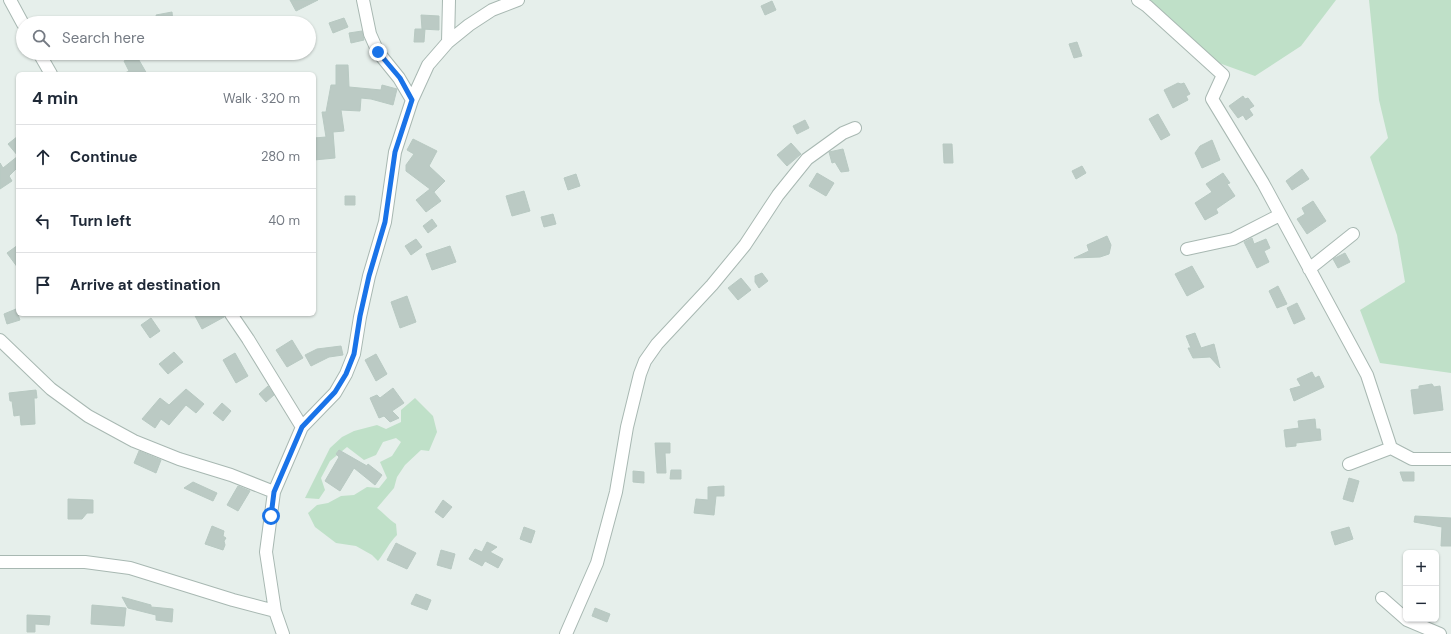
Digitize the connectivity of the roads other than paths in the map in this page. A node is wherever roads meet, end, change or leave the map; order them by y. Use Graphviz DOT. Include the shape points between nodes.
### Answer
graph roads {
  1 [pos="10,0"];
  2 [pos="363,0"];
  3 [pos="449,0"];
  4 [pos="518,0"];
  5 [pos="1138,0"];
  6 [pos="19,16"];
  7 [pos="448,42"];
  8 [pos="43,60"];
  9 [pos="50,72"];
  10 [pos="412,100"];
  11 [pos="855,128"];
  12 [pos="1280,215"];
  13 [pos="1353,234"];
  14 [pos="1187,249"];
  15 [pos="1309,269"];
  16 [pos="232,316"];
  17 [pos="0,340"];
  18 [pos="302,427"];
  19 [pos="1391,448"];
  20 [pos="1451,460"];
  21 [pos="1350,464"];
  22 [pos="274,492"];
  23 [pos="0,562"];
  24 [pos="1382,598"];
  25 [pos="275,611"];
  26 [pos="283,634"];
  27 [pos="566,634"];
  28 [pos="1440,634"];
  1 -- 6 [label="street"];
  2 -- 10 [label="street" via="370,34 378,52 400,78"];
  3 -- 7 [label="street"];
  4 -- 7 [label="street" via="492,10"];
  5 -- 12 [label="street" via="1223,75 1212,100"];
  7 -- 10 [label="street" via="428,65"];
  8 -- 9 [label="street"];
  10 -- 18 [label="street" via="395,152 385,222 369,276 354,354 335,392"];
  11 -- 27 [label="street" via="843,133 807,159 712,285 645,360 627,427 616,492 597,563"];
  12 -- 14 [label="street" via="1234,239"];
  12 -- 15 [label="street"];
  13 -- 15 [label="street"];
  15 -- 19 [label="street" via="1367,375"];
  16 -- 18 [label="street"];
  17 -- 22 [label="street" via="51,389 88,416 134,440 179,459"];
  18 -- 22 [label="street"];
  19 -- 20 [label="street" via="1412,459"];
  19 -- 21 [label="street"];
  22 -- 25 [label="street" via="266,552"];
  23 -- 25 [label="street" via="85,562 130,568"];
  24 -- 28 [label="street" via="1407,620"];
  25 -- 26 [label="street"];
}
